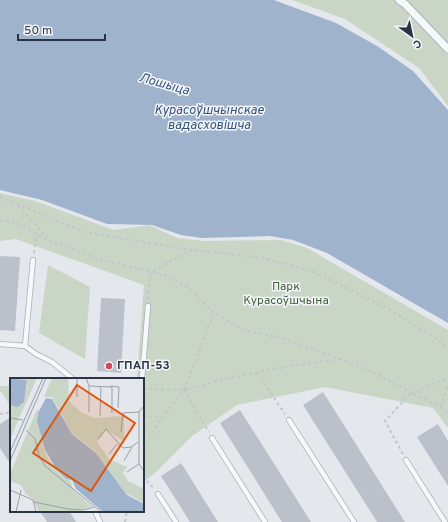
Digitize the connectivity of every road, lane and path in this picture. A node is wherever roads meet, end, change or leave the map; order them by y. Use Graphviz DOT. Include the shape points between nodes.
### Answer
graph roads {
  1 [pos="398,0"];
  2 [pos="448,49"];
  3 [pos="0,197"];
  4 [pos="17,204"];
  5 [pos="0,220"];
  6 [pos="37,234"];
  7 [pos="49,241"];
  8 [pos="192,250"];
  9 [pos="33,260"];
  10 [pos="151,272"];
  11 [pos="146,295"];
  12 [pos="148,306"];
  13 [pos="214,313"];
  14 [pos="0,344"];
  15 [pos="25,346"];
  16 [pos="448,348"];
  17 [pos="342,359"];
  18 [pos="257,372"];
  19 [pos="72,378"];
  20 [pos="142,378"];
  21 [pos="448,378"];
  22 [pos="448,385"];
  23 [pos="144,389"];
  24 [pos="184,390"];
  25 [pos="411,393"];
  26 [pos="441,406"];
  27 [pos="10,412"];
  28 [pos="0,414"];
  29 [pos="448,415"];
  30 [pos="144,416"];
  31 [pos="162,417"];
  32 [pos="289,420"];
  33 [pos="212,438"];
  34 [pos="144,448"];
  35 [pos="406,460"];
  36 [pos="144,477"];
  37 [pos="158,494"];
  38 [pos="95,512"];
  39 [pos="127,512"];
  40 [pos="100,522"];
  41 [pos="125,522"];
  42 [pos="176,522"];
  43 [pos="265,522"];
  44 [pos="354,522"];
  45 [pos="445,522"];
  1 -- 2 [label="street" via="405,4"];
  3 -- 4 [label="path"];
  4 -- 7 [label="path"];
  4 -- 8 [label="path" via="84,232"];
  5 -- 6 [label="path" via="17,223"];
  6 -- 7 [label="path"];
  6 -- 9 [label="path"];
  7 -- 10 [label="path" via="102,260"];
  8 -- 10 [label="path"];
  8 -- 16 [label="path" via="264,258 312,271 390,310"];
  9 -- 15 [label="lane"];
  10 -- 11 [label="path"];
  10 -- 13 [label="path" via="169,276 190,289"];
  12 -- 20 [label="lane"];
  13 -- 17 [label="path" via="243,330 282,338"];
  13 -- 24 [label="path"];
  14 -- 15 [label="lane"];
  15 -- 19 [label="lane" via="52,362"];
  17 -- 18 [label="path"];
  17 -- 25 [label="path" via="377,374"];
  18 -- 24 [label="path"];
  18 -- 32 [label="path"];
  21 -- 25 [label="path"];
  22 -- 26 [label="path"];
  23 -- 24 [label="path"];
  24 -- 31 [label="path"];
  24 -- 33 [label="path"];
  25 -- 26 [label="path"];
  25 -- 35 [label="path" via="385,421"];
  26 -- 29 [label="path"];
  27 -- 28 [label="path"];
  30 -- 31 [label="path"];
  31 -- 34 [label="path"];
  32 -- 44 [label="lane"];
  33 -- 43 [label="lane"];
  35 -- 45 [label="lane"];
  36 -- 37 [label="path"];
  37 -- 42 [label="lane"];
  38 -- 40 [label="lane"];
  39 -- 41 [label="path"];
}
